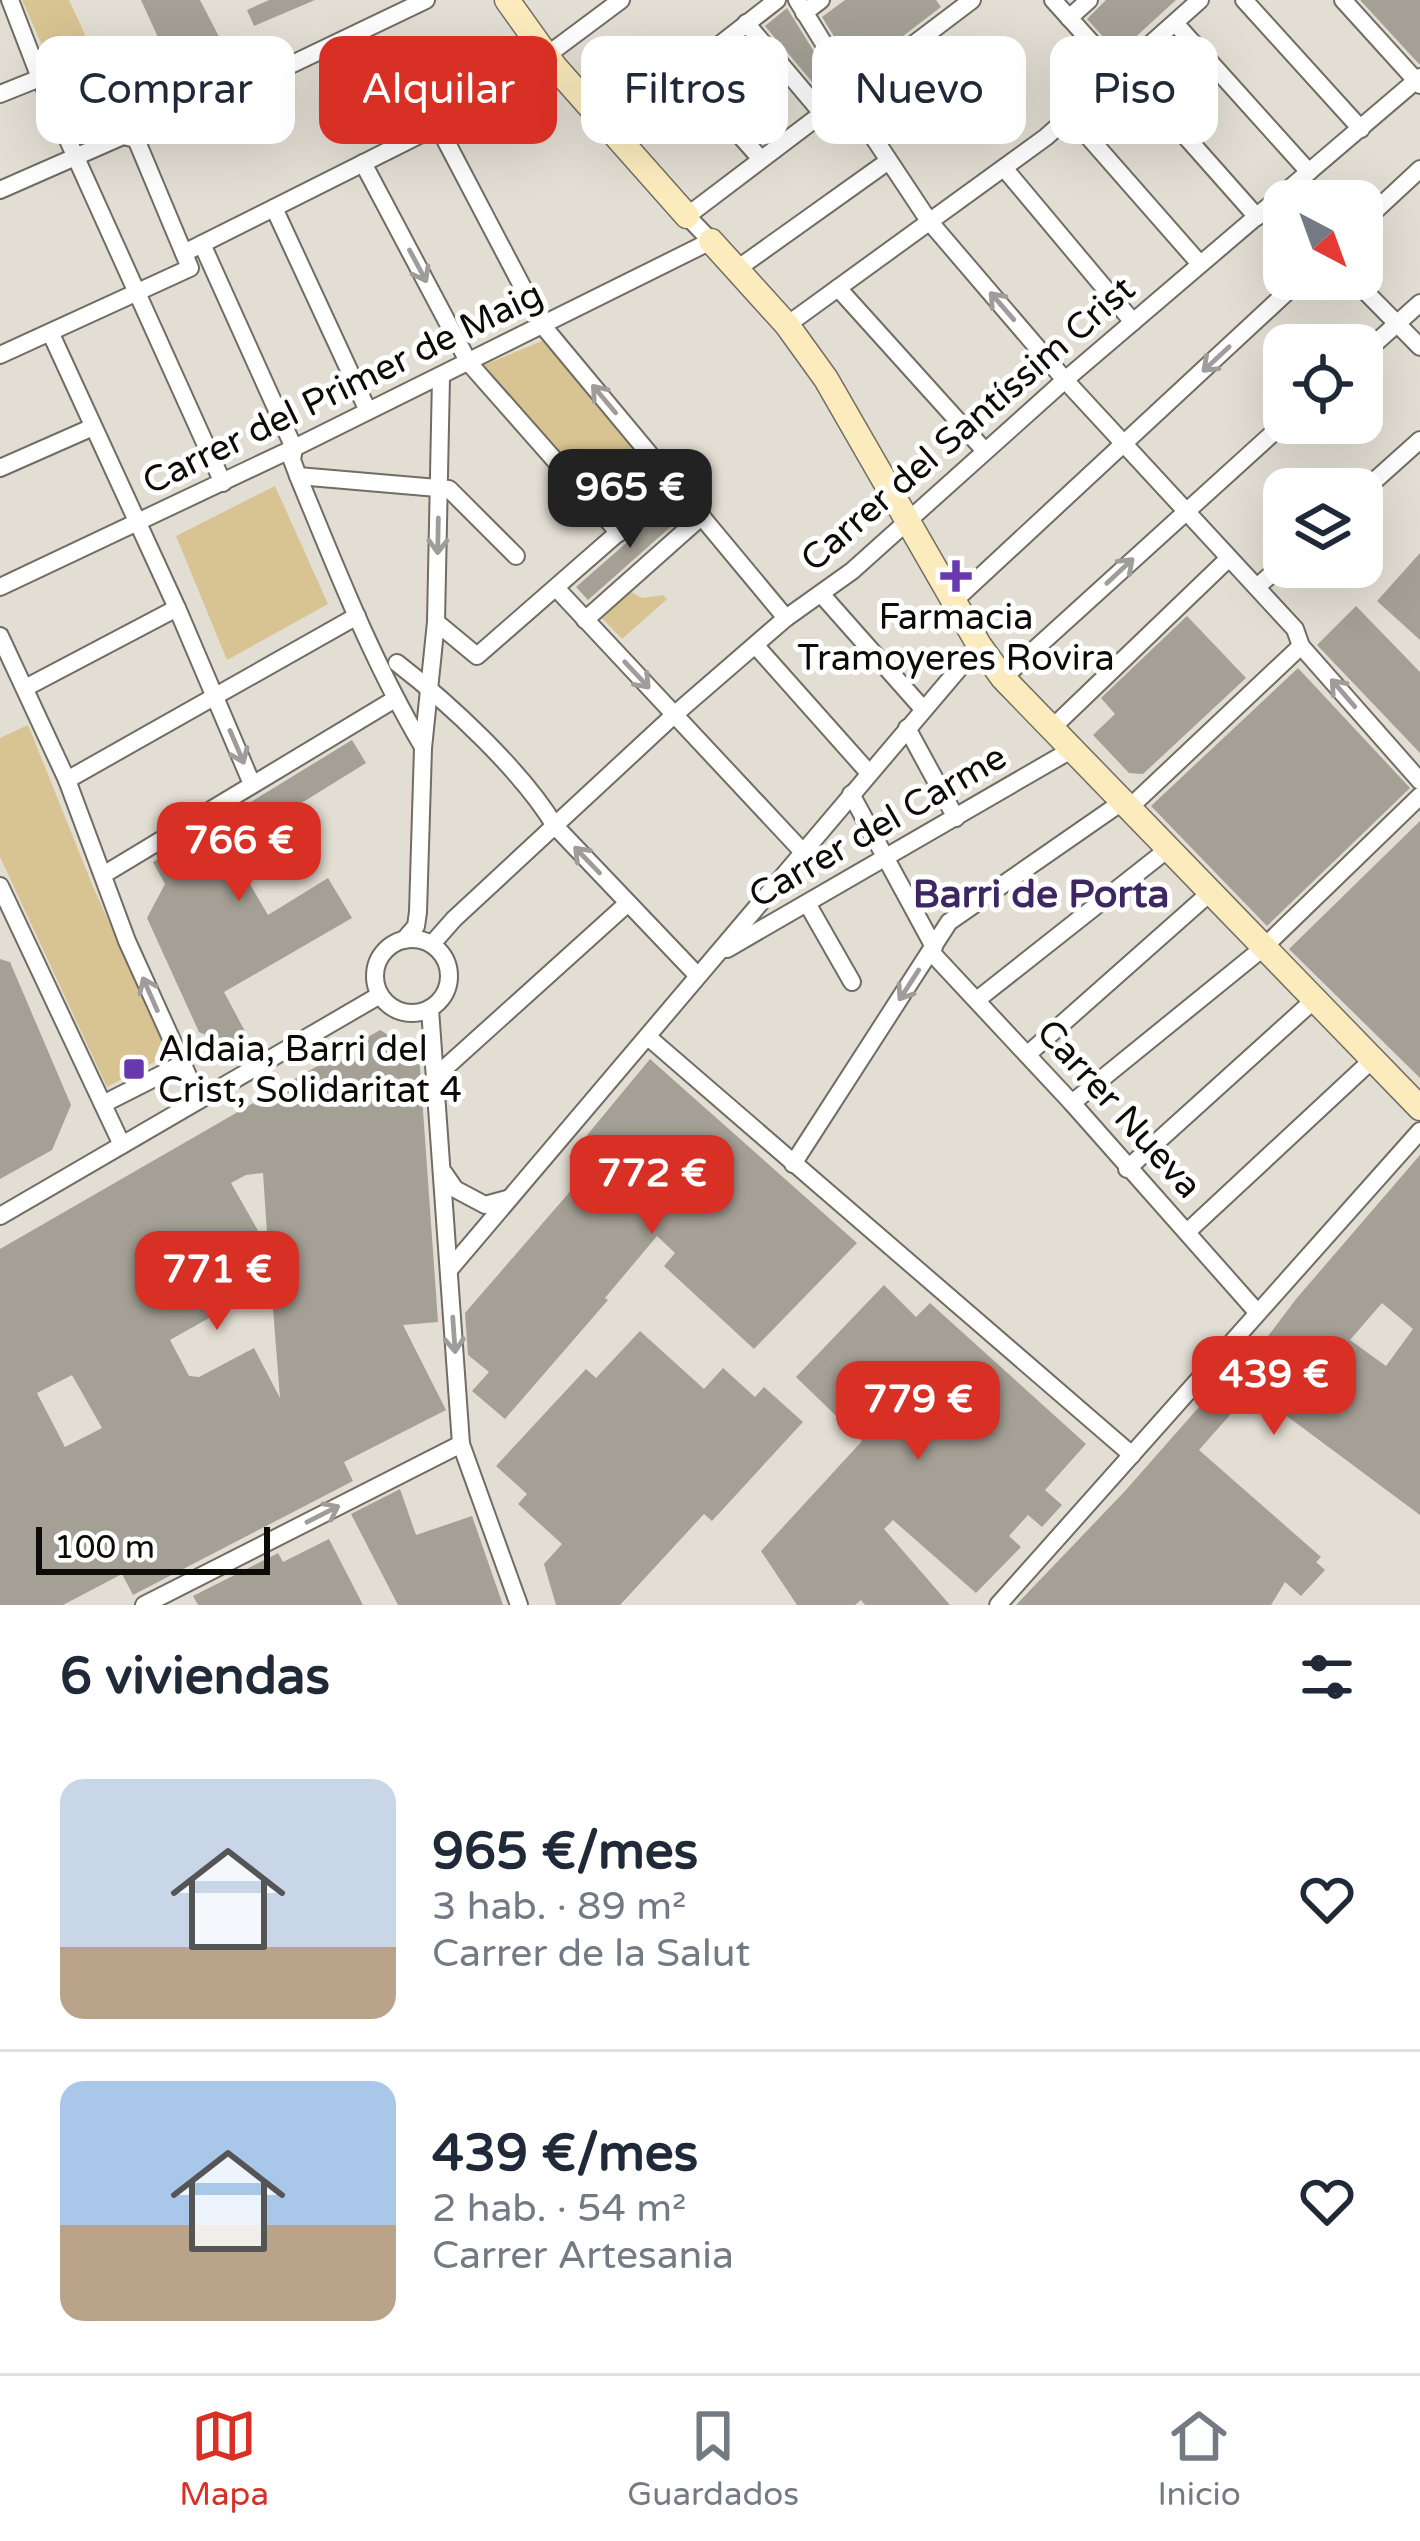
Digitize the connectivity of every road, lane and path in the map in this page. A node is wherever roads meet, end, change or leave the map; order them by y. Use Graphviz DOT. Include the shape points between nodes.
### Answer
graph roads {
  1 [pos="10,0"];
  2 [pos="426,0"];
  3 [pos="507,0"];
  4 [pos="622,0"];
  5 [pos="777,0"];
  6 [pos="821,0"];
  7 [pos="972,0"];
  8 [pos="1053,0"];
  9 [pos="1089,0"];
  10 [pos="1200,0"];
  11 [pos="1244,0"];
  12 [pos="1343,0"];
  13 [pos="800,7"];
  14 [pos="1069,18"];
  15 [pos="1175,22"];
  16 [pos="746,23"];
  17 [pos="533,36"];
  18 [pos="729,36"];
  19 [pos="819,36"];
  20 [pos="925,36"];
  21 [pos="1087,36"];
  22 [pos="1160,36"];
  23 [pos="557,56"];
  24 [pos="295,63"];
  25 [pos="36,68"];
  26 [pos="557,68"];
  27 [pos="36,80"];
  28 [pos="1418,81"];
  29 [pos="0,94"];
  30 [pos="581,97"];
  31 [pos="812,101"];
  32 [pos="812,119"];
  33 [pos="1361,129"];
  34 [pos="1050,133"];
  35 [pos="73,144"];
  36 [pos="105,144"];
  37 [pos="138,144"];
  38 [pos="402,144"];
  39 [pos="447,144"];
  40 [pos="622,144"];
  41 [pos="748,144"];
  42 [pos="876,144"];
  43 [pos="1095,144"];
  44 [pos="1190,144"];
  45 [pos="78,155"];
  46 [pos="760,158"];
  47 [pos="887,162"];
  48 [pos="363,163"];
  49 [pos="1004,168"];
  50 [pos="1420,170"];
  51 [pos="1310,172"];
  52 [pos="1302,180"];
  53 [pos="0,190"];
  54 [pos="1383,204"];
  55 [pos="274,208"];
  56 [pos="1263,213"];
  57 [pos="687,216"];
  58 [pos="1257,217"];
  59 [pos="929,221"];
  60 [pos="711,241"];
  61 [pos="202,244"];
  62 [pos="184,253"];
  63 [pos="1200,264"];
  64 [pos="737,269"];
  65 [pos="838,288"];
  66 [pos="139,292"];
  67 [pos="1278,300"];
  68 [pos="1372,300"];
  69 [pos="1420,304"];
  70 [pos="1133,322"];
  71 [pos="787,325"];
  72 [pos="543,326"];
  73 [pos="1395,326"];
  74 [pos="51,334"];
  75 [pos="1383,337"];
  76 [pos="1419,344"];
  77 [pos="0,355"];
  78 [pos="469,363"];
  79 [pos="441,377"];
  80 [pos="1065,380"];
  81 [pos="368,411"];
  82 [pos="93,427"];
  83 [pos="1420,440"];
  84 [pos="1263,442"];
  85 [pos="1124,444"];
  86 [pos="294,448"];
  87 [pos="985,452"];
  88 [pos="0,468"];
  89 [pos="1383,473"];
  90 [pos="298,476"];
  91 [pos="223,483"];
  92 [pos="675,483"];
  93 [pos="439,485"];
  94 [pos="1185,511"];
  95 [pos="702,516"];
  96 [pos="909,521"];
  97 [pos="139,523"];
  98 [pos="619,533"];
  99 [pos="516,556"];
  100 [pos="1228,560"];
  101 [pos="1263,582"];
  102 [pos="0,587"];
  103 [pos="1257,587"];
  104 [pos="557,590"];
  105 [pos="822,595"];
  106 [pos="953,602"];
  107 [pos="177,608"];
  108 [pos="357,616"];
  109 [pos="786,619"];
  110 [pos="585,620"];
  111 [pos="436,622"];
  112 [pos="0,636"];
  113 [pos="979,645"];
  114 [pos="756,646"];
  115 [pos="1301,646"];
  116 [pos="434,649"];
  117 [pos="375,655"];
  118 [pos="397,663"];
  119 [pos="1003,678"];
  120 [pos="25,688"];
  121 [pos="430,689"];
  122 [pos="215,696"];
  123 [pos="394,699"];
  124 [pos="923,709"];
  125 [pos="674,715"];
  126 [pos="907,728"];
  127 [pos="1051,729"];
  128 [pos="423,748"];
  129 [pos="1071,750"];
  130 [pos="869,773"];
  131 [pos="67,780"];
  132 [pos="1420,781"];
  133 [pos="252,784"];
  134 [pos="851,794"];
  135 [pos="1420,796"];
  136 [pos="1125,806"];
  137 [pos="956,818"];
  138 [pos="555,826"];
  139 [pos="1168,849"];
  140 [pos="802,851"];
  141 [pos="886,859"];
  142 [pos="103,875"];
  143 [pos="0,886"];
  144 [pos="1212,891"];
  145 [pos="766,894"];
  146 [pos="628,903"];
  147 [pos="808,905"];
  148 [pos="7,917"];
  149 [pos="782,920"];
  150 [pos="418,941"];
  151 [pos="1264,948"];
  152 [pos="932,949"];
  153 [pos="715,955"];
  154 [pos="697,975"];
  155 [pos="852,982"];
  156 [pos="380,995"];
  157 [pos="977,999"];
  158 [pos="1313,1001"];
  159 [pos="430,1009"];
  160 [pos="648,1037"];
  161 [pos="1028,1054"];
  162 [pos="1372,1060"];
  163 [pos="182,1064"];
  164 [pos="435,1077"];
  165 [pos="199,1100"];
  166 [pos="1072,1103"];
  167 [pos="103,1104"];
  168 [pos="1420,1108"];
  169 [pos="1420,1131"];
  170 [pos="122,1145"];
  171 [pos="793,1164"];
  172 [pos="442,1167"];
  173 [pos="1126,1169"];
  174 [pos="512,1197"];
  175 [pos="0,1216"];
  176 [pos="1187,1232"];
  177 [pos="449,1270"];
  178 [pos="1257,1312"];
  179 [pos="461,1444"];
  180 [pos="1132,1455"];
  181 [pos="144,1605"];
  182 [pos="519,1605"];
  183 [pos="998,1605"];
  1 -- 25 [label="street"];
  2 -- 24 [label="street"];
  3 -- 17 [label="street"];
  4 -- 23 [label="street"];
  5 -- 16 [label="street"];
  6 -- 13 [label="street"];
  7 -- 20 [label="street"];
  8 -- 14 [label="street"];
  9 -- 14 [label="street"];
  10 -- 15 [label="street"];
  11 -- 33 [label="street"];
  12 -- 28 [label="street"];
  13 -- 19 [label="street"];
  14 -- 21 [label="street"];
  15 -- 22 [label="street"];
  15 -- 51 [label="street"];
  16 -- 18 [label="street"];
  16 -- 31 [label="street"];
  26 -- 30 [label="street"];
  27 -- 29 [label="street"];
  28 -- 33 [label="street, Carrer del Santíssim Crist"];
  32 -- 46 [label="street"];
  33 -- 51 [label="street, Carrer del Santíssim Crist"];
  34 -- 49 [label="street"];
  35 -- 45 [label="street"];
  36 -- 45 [label="street"];
  37 -- 62 [label="street"];
  38 -- 48 [label="street"];
  39 -- 72 [label="street"];
  40 -- 57 [label="street"];
  41 -- 46 [label="street"];
  42 -- 47 [label="street"];
  43 -- 63 [label="street"];
  44 -- 58 [label="street"];
  45 -- 53 [label="street"];
  45 -- 66 [label="street"];
  46 -- 57 [label="street"];
  47 -- 59 [label="street"];
  47 -- 64 [label="street"];
  48 -- 55 [label="street"];
  48 -- 78 [label="street, one-way"];
  49 -- 59 [label="street"];
  49 -- 70 [label="street"];
  50 -- 54 [label="street"];
  51 -- 52 [label="street, Carrer del Santíssim Crist"];
  55 -- 61 [label="street"];
  55 -- 81 [label="street"];
  56 -- 58 [label="street, Carrer del Santíssim Crist"];
  57 -- 60 [label="street"];
  58 -- 63 [label="street, Carrer del Santíssim Crist"];
  59 -- 65 [label="street"];
  80 -- 59 [label="street, one-way"];
  60 -- 64 [label="street"];
  60 -- 72 [label="street, Carrer del Primer de Maig"];
  61 -- 62 [label="street"];
  61 -- 86 [label="street"];
  62 -- 66 [label="street" via="190,268"];
  63 -- 70 [label="street, Carrer del Santíssim Crist"];
  64 -- 71 [label="street"];
  65 -- 71 [label="street"];
  65 -- 87 [label="street"];
  66 -- 74 [label="street"];
  66 -- 91 [label="street"];
  67 -- 85 [label="street, one-way"];
  68 -- 73 [label="street"];
  69 -- 73 [label="street"];
  70 -- 80 [label="street, Carrer del Santíssim Crist"];
  71 -- 96 [label="street"];
  72 -- 78 [label="street, Carrer del Primer de Maig"];
  92 -- 72 [label="street, one-way"];
  73 -- 75 [label="street"];
  73 -- 76 [label="street"];
  74 -- 77 [label="street"];
  74 -- 82 [label="street"];
  78 -- 79 [label="street, Carrer del Primer de Maig"];
  78 -- 98 [label="street"];
  79 -- 81 [label="street, Carrer del Primer de Maig"];
  79 -- 93 [label="street"];
  80 -- 85 [label="street"];
  80 -- 87 [label="street, Carrer del Santíssim Crist"];
  81 -- 86 [label="street, Carrer del Primer de Maig"];
  82 -- 88 [label="street"];
  82 -- 97 [label="street"];
  83 -- 89 [label="street"];
  84 -- 94 [label="street"];
  85 -- 94 [label="street"];
  85 -- 106 [label="street"];
  86 -- 90 [label="street"];
  86 -- 91 [label="street, Carrer del Primer de Maig"];
  87 -- 96 [label="street, Carrer del Santíssim Crist"];
  90 -- 93 [label="street"];
  90 -- 108 [label="street"];
  91 -- 97 [label="street, Carrer del Primer de Maig"];
  92 -- 95 [label="street"];
  92 -- 98 [label="street"];
  93 -- 99 [label="street"];
  93 -- 111 [label="street, one-way"];
  94 -- 100 [label="street"];
  119 -- 94 [label="street, one-way"];
  95 -- 109 [label="street"];
  95 -- 110 [label="street"];
  96 -- 105 [label="street, Carrer del Santíssim Crist"];
  96 -- 106 [label="street"];
  97 -- 102 [label="street, Carrer del Primer de Maig"];
  97 -- 107 [label="street"];
  98 -- 104 [label="street"];
  100 -- 103 [label="street"];
  100 -- 127 [label="street"];
  101 -- 103 [label="street"];
  103 -- 115 [label="street"];
  104 -- 110 [label="street"];
  104 -- 111 [label="street" via="477,656"];
  105 -- 109 [label="street, Carrer del Santíssim Crist"];
  105 -- 124 [label="street"];
  106 -- 113 [label="street"];
  107 -- 120 [label="street"];
  107 -- 122 [label="street"];
  108 -- 117 [label="street"];
  108 -- 122 [label="street"];
  109 -- 114 [label="street, Carrer del Santíssim Crist"];
  110 -- 125 [label="street, one-way"];
  111 -- 116 [label="street"];
  112 -- 120 [label="street"];
  113 -- 119 [label="street"];
  113 -- 124 [label="street"];
  114 -- 125 [label="street, Carrer del Santíssim Crist"];
  114 -- 130 [label="street"];
  132 -- 115 [label="street, one-way"];
  115 -- 136 [label="street"];
  116 -- 118 [label="street"];
  116 -- 121 [label="street"];
  117 -- 118 [label="street"];
  117 -- 123 [label="street"];
  118 -- 121 [label="street"];
  119 -- 127 [label="street"];
  120 -- 131 [label="street"];
  121 -- 128 [label="street"];
  121 -- 138 [label="street"];
  122 -- 131 [label="street"];
  122 -- 133 [label="street, one-way"];
  123 -- 128 [label="street"];
  123 -- 133 [label="street"];
  124 -- 126 [label="street"];
  125 -- 138 [label="street, Carrer del Santíssim Crist"];
  125 -- 140 [label="street"];
  126 -- 130 [label="street"];
  126 -- 137 [label="street"];
  127 -- 129 [label="street"];
  128 -- 150 [label="street"];
  129 -- 136 [label="street"];
  129 -- 137 [label="street, Carrer del Carme"];
  130 -- 134 [label="street"];
  131 -- 142 [label="street"];
  133 -- 142 [label="street"];
  134 -- 140 [label="street"];
  134 -- 141 [label="street, Carrer Nueva"];
  135 -- 151 [label="street"];
  136 -- 139 [label="street"];
  136 -- 152 [label="street" via="960,911"];
  137 -- 141 [label="street, Carrer del Carme"];
  146 -- 138 [label="street, one-way"];
  138 -- 150 [label="street, Carrer del Santíssim Crist" via="454,919"];
  139 -- 144 [label="street"];
  139 -- 157 [label="street"];
  140 -- 145 [label="street"];
  141 -- 147 [label="street, Carrer del Carme"];
  141 -- 152 [label="street, Carrer Nueva"];
  163 -- 142 [label="street, one-way"];
  143 -- 148 [label="street"];
  144 -- 151 [label="street"];
  144 -- 161 [label="street"];
  145 -- 149 [label="street"];
  145 -- 153 [label="street"];
  146 -- 154 [label="street"];
  146 -- 164 [label="street"];
  147 -- 149 [label="street, Carrer del Carme"];
  147 -- 155 [label="street"];
  148 -- 167 [label="street"];
  149 -- 153 [label="street, Carrer del Carme"];
  150 -- 156 [label="street" via="388,948 378,962"];
  150 -- 159 [label="street" via="446,958 450,977"];
  151 -- 158 [label="street"];
  151 -- 166 [label="street"];
  152 -- 157 [label="street, Carrer Nueva"];
  152 -- 171 [label="street, one-way"];
  153 -- 154 [label="street"];
  154 -- 160 [label="street"];
  156 -- 159 [label="street" via="402,1012"];
  156 -- 165 [label="street"];
  157 -- 161 [label="street, Carrer Nueva"];
  158 -- 162 [label="street"];
  158 -- 173 [label="street"];
  159 -- 164 [label="street"];
  160 -- 171 [label="street"];
  160 -- 174 [label="street"];
  161 -- 166 [label="street, Carrer Nueva"];
  162 -- 168 [label="street"];
  162 -- 176 [label="street"];
  163 -- 165 [label="street"];
  163 -- 167 [label="street"];
  164 -- 172 [label="street"];
  165 -- 170 [label="street"];
  166 -- 173 [label="street, Carrer Nueva"];
  167 -- 170 [label="street"];
  169 -- 178 [label="street"];
  170 -- 175 [label="street"];
  171 -- 180 [label="street"];
  172 -- 174 [label="street" via="469,1198 484,1204"];
  172 -- 177 [label="street"];
  173 -- 176 [label="street, Carrer Nueva"];
  174 -- 177 [label="street"];
  176 -- 178 [label="street, Carrer Nueva"];
  177 -- 179 [label="street, one-way"];
  178 -- 180 [label="street"];
  181 -- 179 [label="street, one-way"];
  179 -- 182 [label="street"];
  180 -- 183 [label="street"];
}
